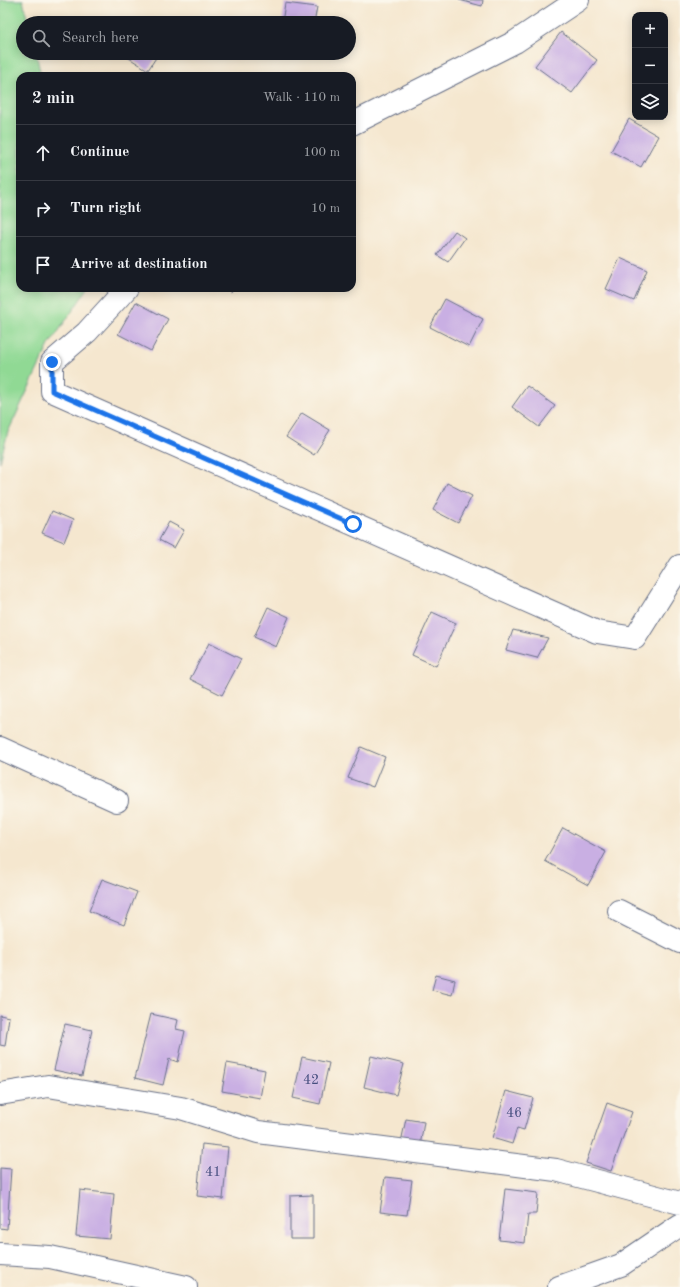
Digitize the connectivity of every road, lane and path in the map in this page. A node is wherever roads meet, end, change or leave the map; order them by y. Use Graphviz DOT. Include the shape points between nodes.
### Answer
graph roads {
  1 [pos="578,0"];
  2 [pos="356,122"];
  3 [pos="124,292"];
  4 [pos="680,566"];
  5 [pos="0,748"];
  6 [pos="117,801"];
  7 [pos="619,911"];
  8 [pos="680,942"];
  9 [pos="0,1094"];
  10 [pos="680,1203"];
  11 [pos="680,1225"];
  12 [pos="0,1254"];
  13 [pos="186,1287"];
  14 [pos="559,1287"];
  1 -- 2 [label="street" via="515,42"];
  3 -- 4 [label="street" via="87,332 52,362 52,391 597,632 635,638"];
  5 -- 6 [label="street"];
  7 -- 8 [label="street"];
  9 -- 10 [label="street" via="48,1086 174,1106 258,1132 556,1170"];
  11 -- 14 [label="street" via="621,1266"];
  12 -- 13 [label="street" via="50,1257"];
}
